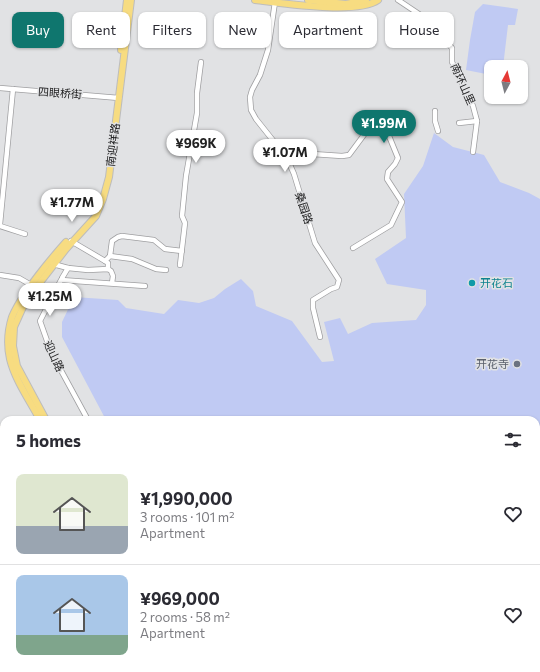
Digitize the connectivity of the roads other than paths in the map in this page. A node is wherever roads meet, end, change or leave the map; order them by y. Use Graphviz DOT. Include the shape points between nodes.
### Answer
graph roads {
  1 [pos="127,0"];
  2 [pos="131,0"];
  3 [pos="255,0"];
  4 [pos="308,0"];
  5 [pos="366,0"];
  6 [pos="378,0"];
  7 [pos="398,0"];
  8 [pos="274,2"];
  9 [pos="346,2"];
  10 [pos="201,62"];
  11 [pos="0,88"];
  12 [pos="13,89"];
  13 [pos="117,98"];
  14 [pos="435,111"];
  15 [pos="477,121"];
  16 [pos="459,123"];
  17 [pos="438,131"];
  18 [pos="283,152"];
  19 [pos="473,152"];
  20 [pos="0,225"];
  21 [pos="25,234"];
  22 [pos="70,241"];
  23 [pos="353,248"];
  24 [pos="182,251"];
  25 [pos="110,256"];
  26 [pos="105,261"];
  27 [pos="53,264"];
  28 [pos="180,265"];
  29 [pos="68,268"];
  30 [pos="108,269"];
  31 [pos="166,270"];
  32 [pos="0,275"];
  33 [pos="62,278"];
  34 [pos="112,283"];
  35 [pos="34,286"];
  36 [pos="145,286"];
  37 [pos="320,337"];
  38 [pos="38,416"];
  39 [pos="44,416"];
  40 [pos="86,416"];
  1 -- 13 [label="main road, 南迎祥路"];
  2 -- 13 [label="main road, 南迎祥路"];
  3 -- 8 [label="main road"];
  4 -- 9 [label="main road"];
  5 -- 9 [label="main road"];
  6 -- 8 [label="main road" via="366,5 345,8"];
  7 -- 15 [label="street, 南环山里" via="425,18 452,48 452,62 473,106"];
  8 -- 18 [label="street, 桑园路" via="268,50 252,90 250,104 256,119"];
  10 -- 24 [label="street" via="186,176"];
  11 -- 12 [label="street, 四眼桥街"];
  12 -- 13 [label="street, 四眼桥街"];
  12 -- 20 [label="street"];
  13 -- 22 [label="main road, 南迎祥路" via="99,199 87,220"];
  14 -- 17 [label="street"];
  15 -- 16 [label="street"];
  15 -- 19 [label="street"];
  18 -- 23 [label="street" via="349,155 376,120 382,119 398,158 388,172 387,179 402,202 391,225"];
  18 -- 37 [label="street, 桑园路" via="294,174 315,243 339,280 337,287 313,300"];
  20 -- 21 [label="street"];
  22 -- 26 [label="street"];
  22 -- 27 [label="main road, 南迎祥路"];
  22 -- 35 [label="main road, 南迎祥路"];
  24 -- 25 [label="street" via="165,249 154,240 122,236 112,241"];
  24 -- 28 [label="street"];
  25 -- 26 [label="street"];
  25 -- 31 [label="street" via="132,259 156,269"];
  26 -- 30 [label="street" via="108,263"];
  27 -- 29 [label="street"];
  27 -- 35 [label="main road, 南迎祥路"];
  29 -- 30 [label="street"];
  29 -- 33 [label="street"];
  30 -- 34 [label="street" via="113,276"];
  32 -- 35 [label="street" via="20,278"];
  34 -- 36 [label="street, 迎山路"];
  34 -- 40 [label="street, 迎山路" via="61,280 40,321 51,352"];
  35 -- 38 [label="main road, 南迎祥路" via="13,316 8,346 15,372"];
  35 -- 39 [label="main road, 南迎祥路" via="17,318 13,346 17,366"];
}
